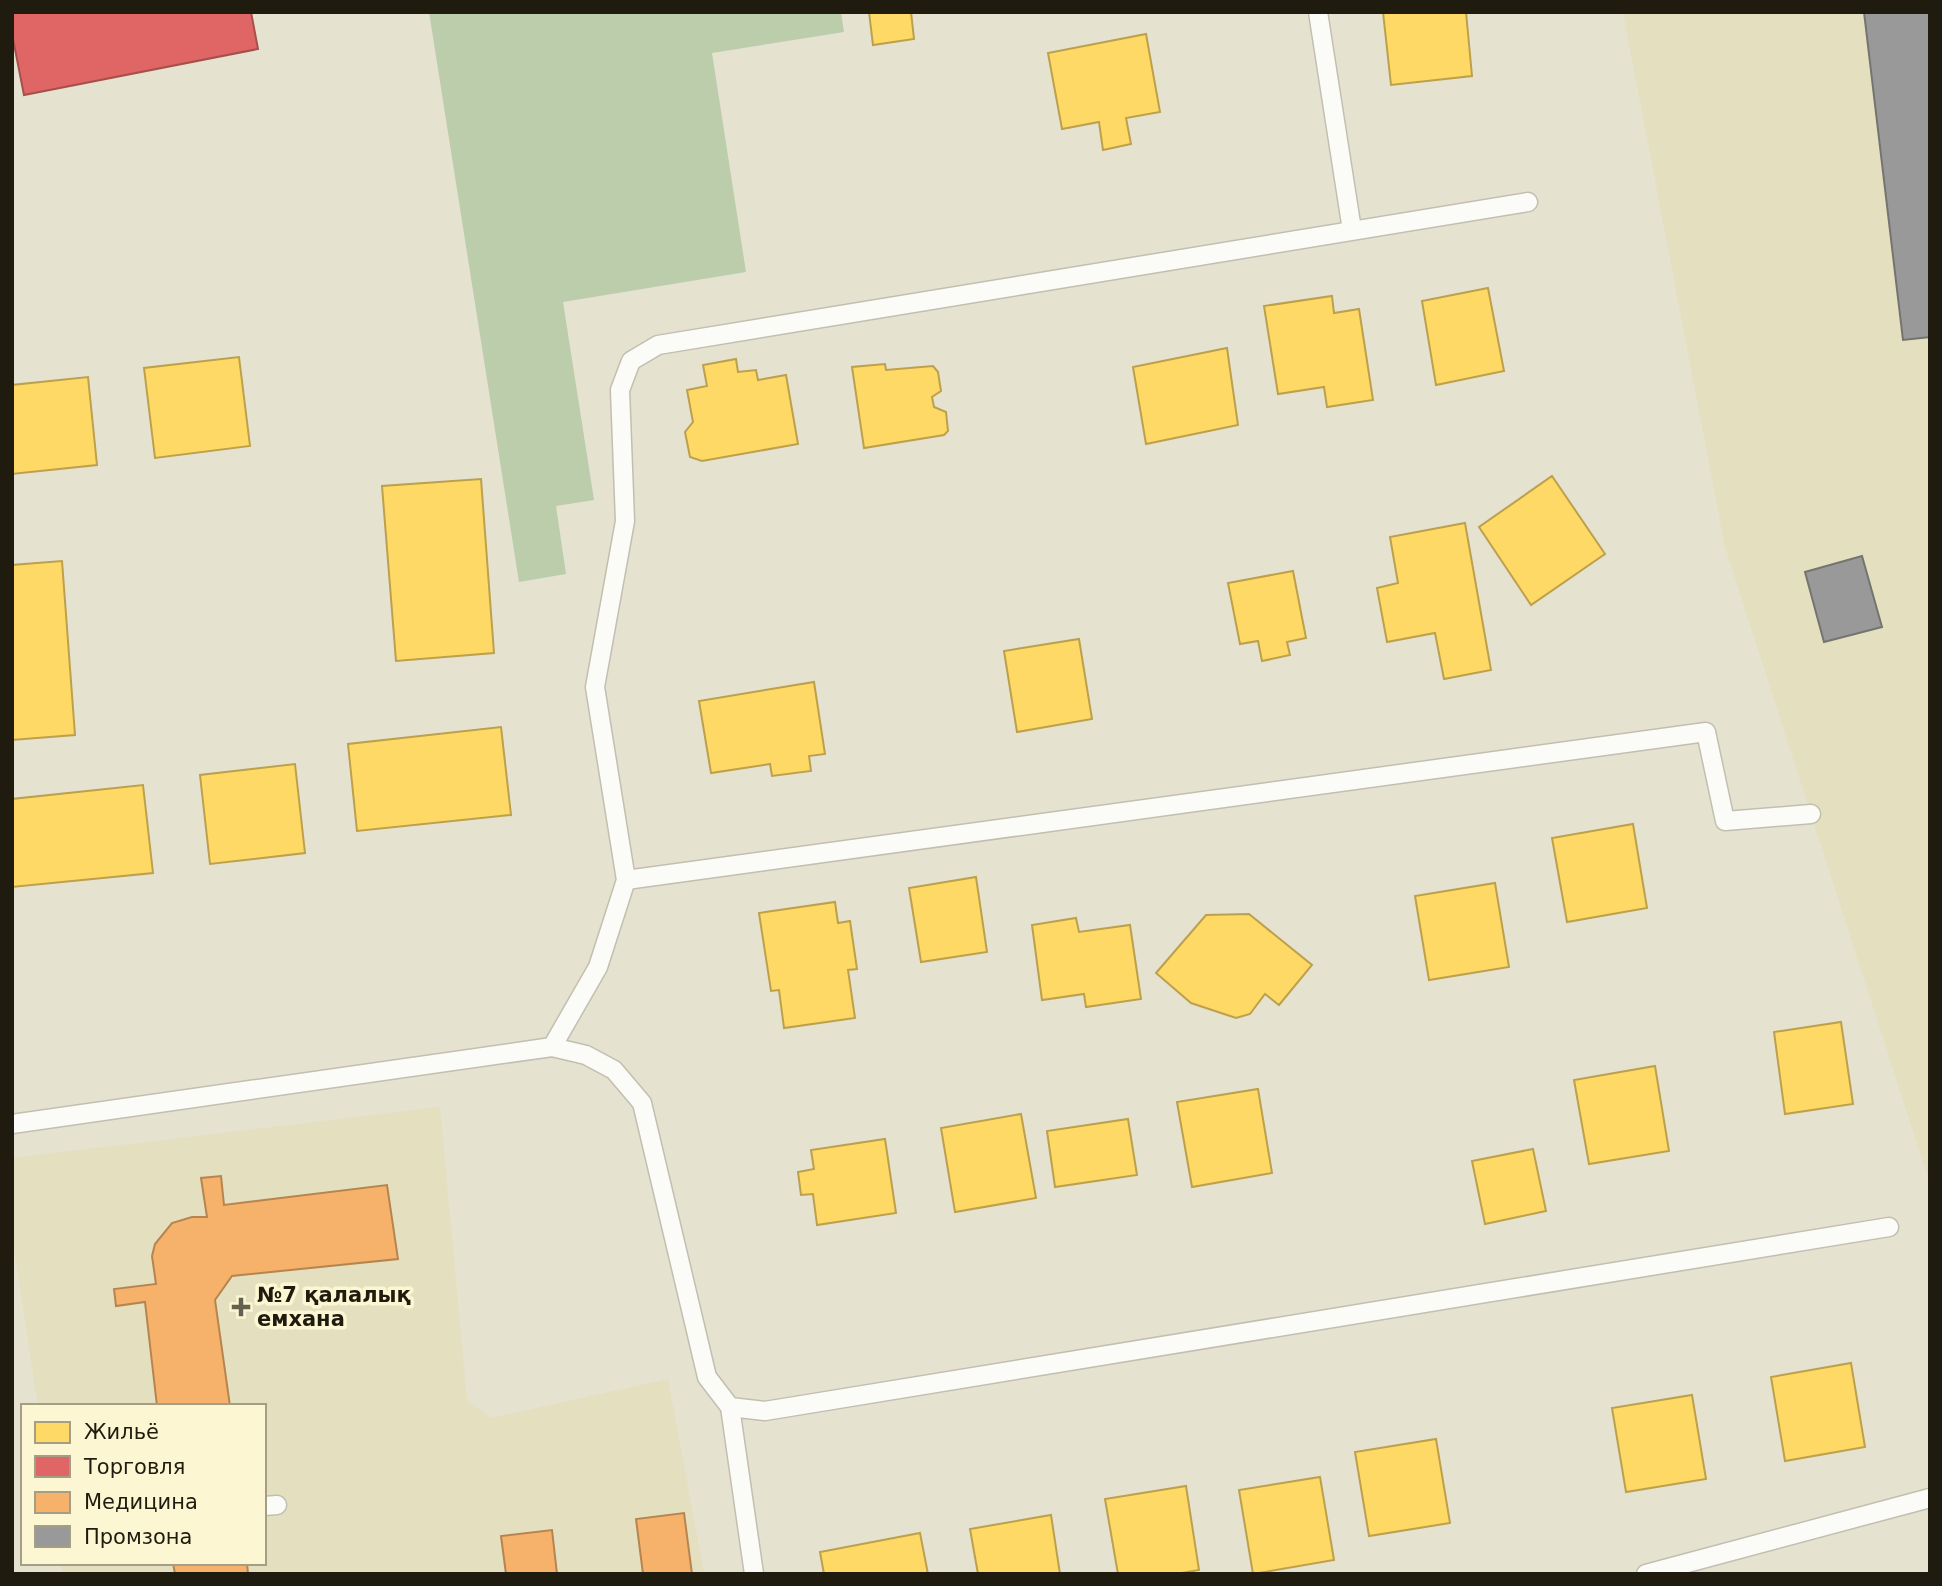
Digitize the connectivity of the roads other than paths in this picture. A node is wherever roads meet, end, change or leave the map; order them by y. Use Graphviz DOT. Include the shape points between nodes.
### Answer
graph roads {
  1 [pos="1318,12"];
  2 [pos="1528,202"];
  3 [pos="1352,230"];
  4 [pos="1811,814"];
  5 [pos="626,880"];
  6 [pos="552,1047"];
  7 [pos="12,1124"];
  8 [pos="1889,1227"];
  9 [pos="730,1407"];
  10 [pos="1930,1498"];
  11 [pos="754,1574"];
  12 [pos="1646,1574"];
  1 -- 3 [label="lane"];
  2 -- 3 [label="lane"];
  3 -- 5 [label="lane" via="658,345 631,361 620,390 625,521 594,687"];
  4 -- 5 [label="lane" via="1726,821 1706,732"];
  5 -- 6 [label="lane" via="598,967"];
  6 -- 7 [label="lane"];
  6 -- 9 [label="lane" via="586,1055 614,1070 642,1103 707,1377"];
  8 -- 9 [label="lane" via="765,1411"];
  9 -- 11 [label="lane"];
  10 -- 12 [label="lane"];
}
